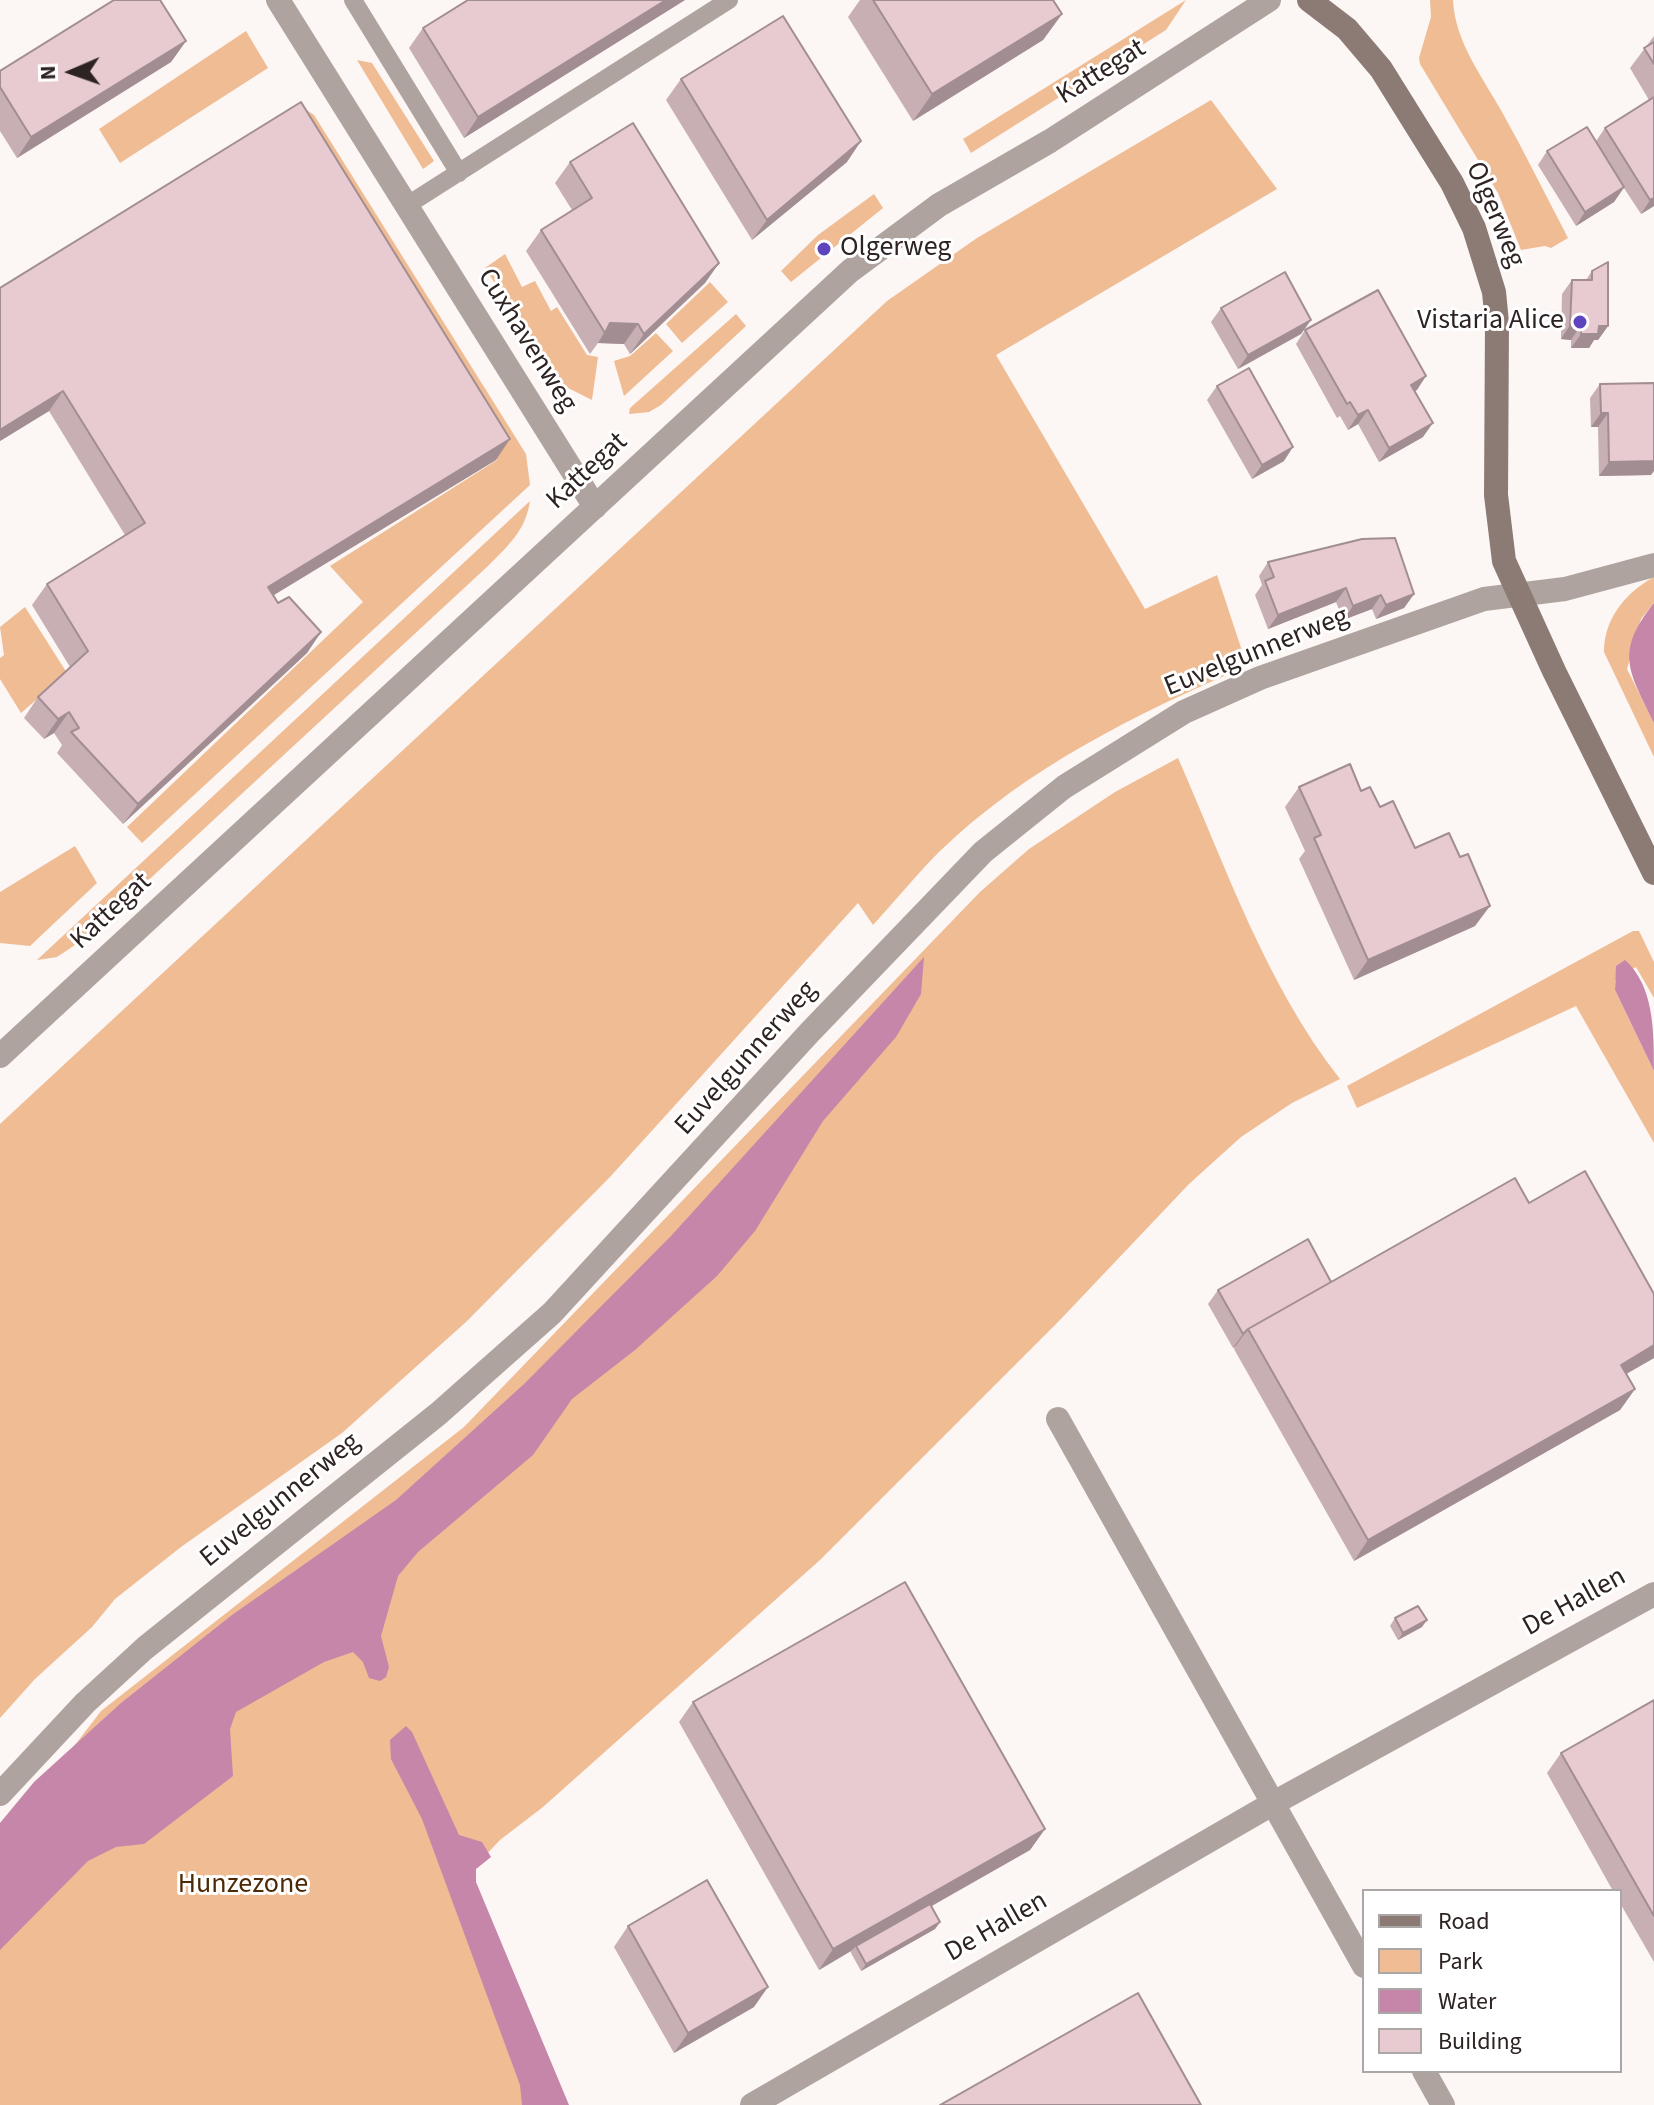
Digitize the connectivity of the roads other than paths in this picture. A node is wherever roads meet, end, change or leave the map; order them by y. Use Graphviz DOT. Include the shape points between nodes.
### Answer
graph roads {
  1 [pos="278,0"];
  2 [pos="353,0"];
  3 [pos="729,0"];
  4 [pos="1269,0"];
  5 [pos="1309,0"];
  6 [pos="459,173"];
  7 [pos="406,206"];
  8 [pos="595,507"];
  9 [pos="1654,565"];
  10 [pos="1518,594"];
  11 [pos="1654,873"];
  12 [pos="3,1045"];
  13 [pos="1058,1419"];
  14 [pos="1654,1594"];
  15 [pos="0,1794"];
  16 [pos="1272,1804"];
  17 [pos="1362,1962"];
  18 [pos="1425,2073"];
  19 [pos="752,2105"];
  20 [pos="1443,2105"];
  1 -- 7 [label="street, Cuxhavenweg"];
  2 -- 6 [label="lane"];
  3 -- 6 [label="lane"];
  4 -- 8 [label="street, Kattegat" via="896,235 850,271"];
  5 -- 10 [label="street, Olgerweg" via="1347,29 1381,69 1452,183 1486,259 1500,353 1497,523 1504,561"];
  6 -- 7 [label="lane"];
  7 -- 8 [label="street, Cuxhavenweg"];
  8 -- 12 [label="street, Kattegat"];
  9 -- 10 [label="street, Euvelgunnerweg" via="1565,589"];
  10 -- 11 [label="street, Olgerweg"];
  10 -- 15 [label="street, Euvelgunnerweg" via="1484,599 1260,678 1184,712 1064,787 973,862 552,1313 438,1414 145,1648"];
  13 -- 16 [label="street"];
  14 -- 16 [label="street, De Hallen"];
  16 -- 17 [label="street"];
  16 -- 19 [label="street, De Hallen"];
  18 -- 20 [label="street"];
}
